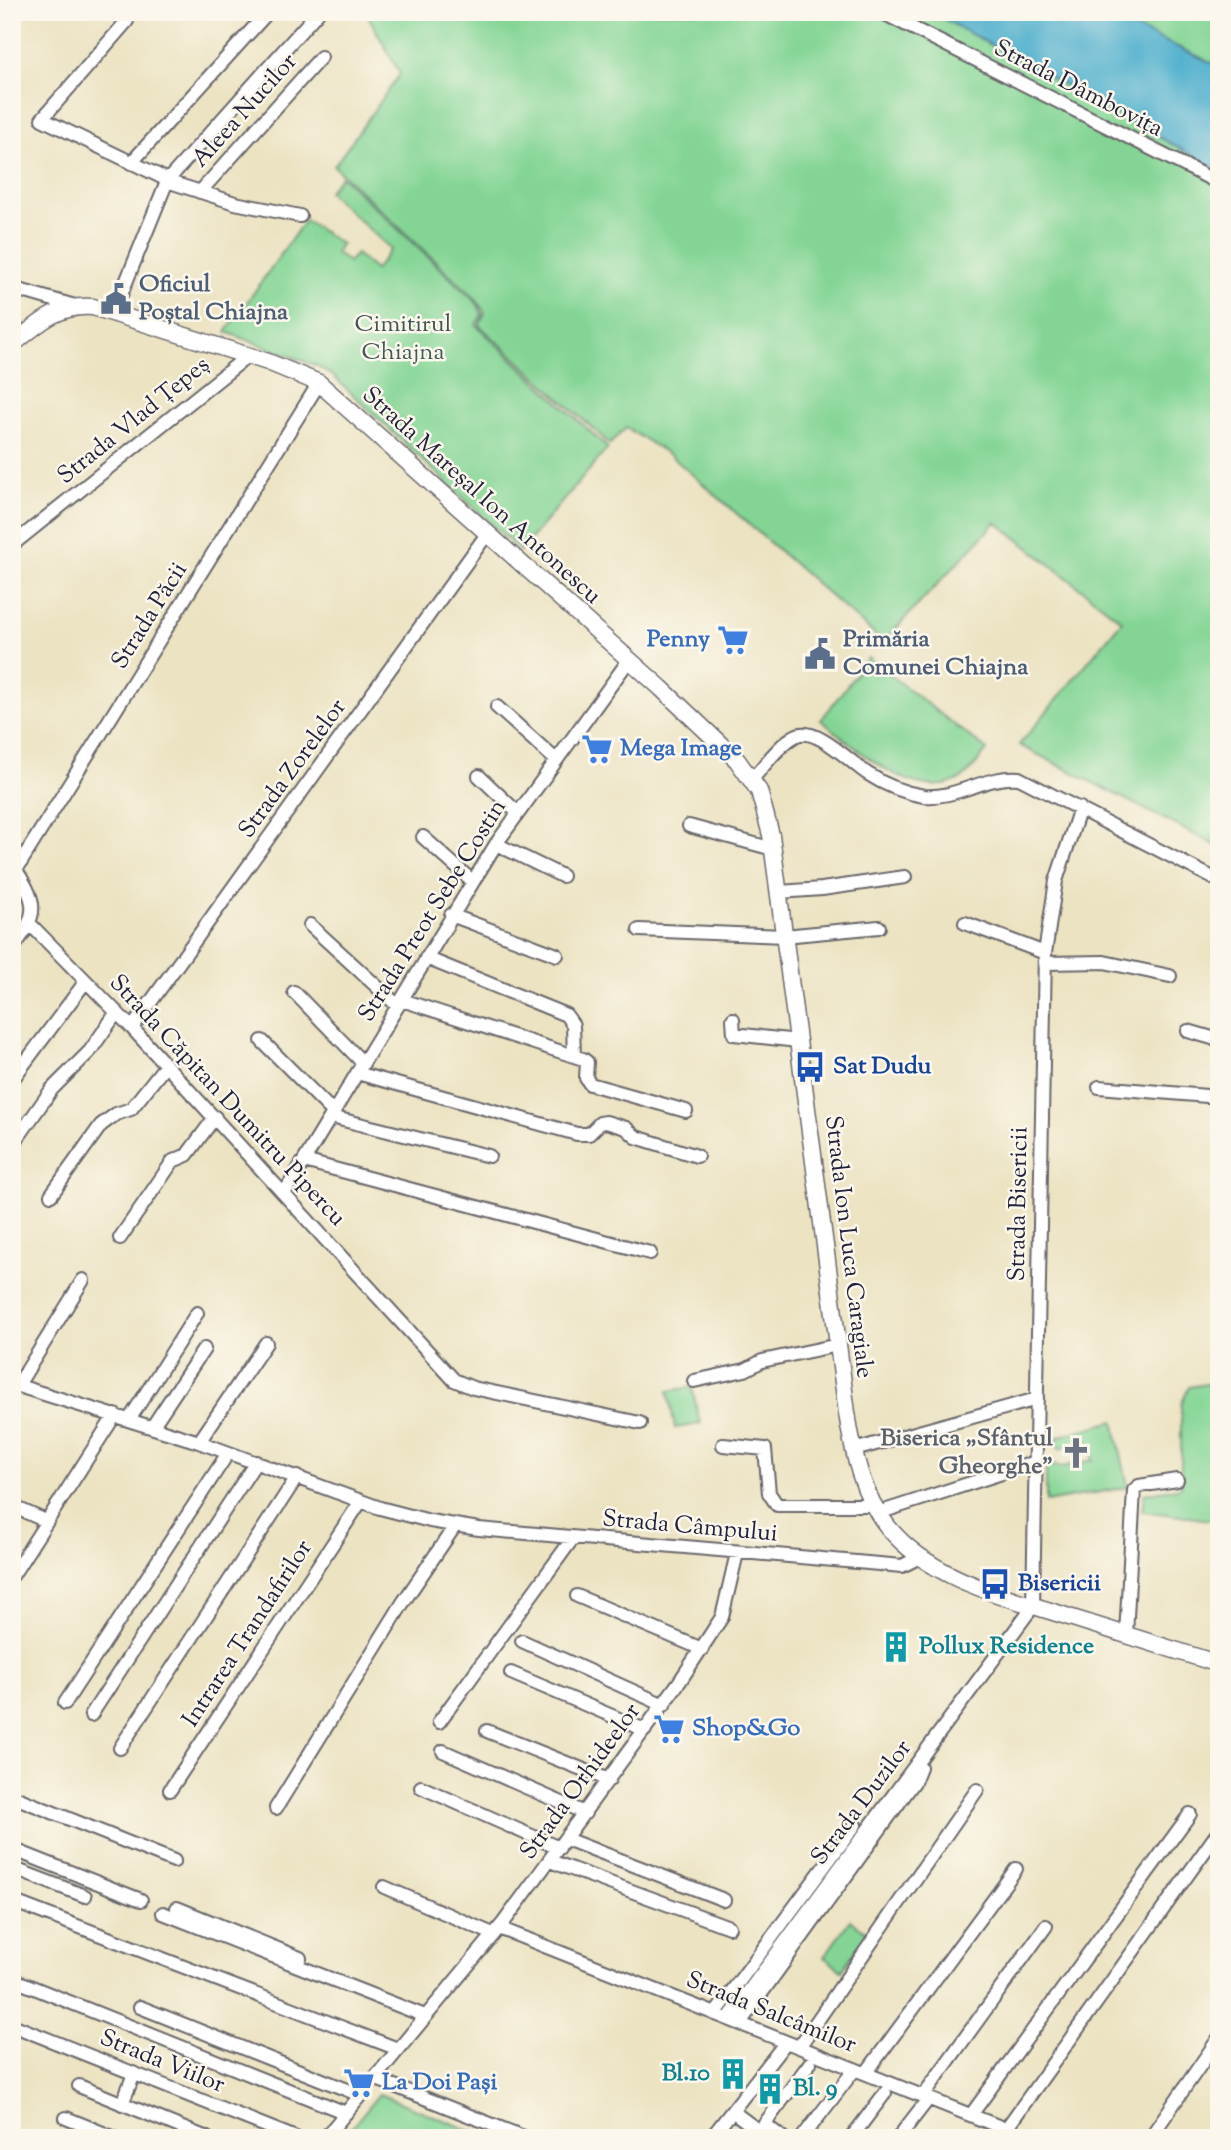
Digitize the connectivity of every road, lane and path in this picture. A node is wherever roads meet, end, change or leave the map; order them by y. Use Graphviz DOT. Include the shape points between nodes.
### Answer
graph roads {
  1 [pos="268,12"];
  2 [pos="318,12"];
  3 [pos="881,12"];
  4 [pos="127,21"];
  5 [pos="321,57"];
  6 [pos="131,163"];
  7 [pos="167,181"];
  8 [pos="1219,183"];
  9 [pos="200,192"];
  10 [pos="300,216"];
  11 [pos="12,288"];
  12 [pos="75,306"];
  13 [pos="114,312"];
  14 [pos="12,345"];
  15 [pos="249,355"];
  16 [pos="319,383"];
  17 [pos="487,534"];
  18 [pos="12,545"];
  19 [pos="629,660"];
  20 [pos="497,707"];
  21 [pos="556,760"];
  22 [pos="479,776"];
  23 [pos="753,778"];
  24 [pos="1080,808"];
  25 [pos="518,813"];
  26 [pos="689,826"];
  27 [pos="423,837"];
  28 [pos="496,844"];
  29 [pos="773,849"];
  30 [pos="14,867"];
  31 [pos="562,876"];
  32 [pos="905,877"];
  33 [pos="472,881"];
  34 [pos="1219,881"];
  35 [pos="779,892"];
  36 [pos="451,915"];
  37 [pos="965,923"];
  38 [pos="31,925"];
  39 [pos="310,925"];
  40 [pos="879,927"];
  41 [pos="639,930"];
  42 [pos="785,936"];
  43 [pos="12,949"];
  44 [pos="556,955"];
  45 [pos="426,958"];
  46 [pos="1045,958"];
  47 [pos="1170,976"];
  48 [pos="86,981"];
  49 [pos="294,992"];
  50 [pos="400,1003"];
  51 [pos="117,1012"];
  52 [pos="733,1019"];
  53 [pos="132,1028"];
  54 [pos="1188,1031"];
  55 [pos="1219,1040"];
  56 [pos="262,1041"];
  57 [pos="798,1041"];
  58 [pos="574,1056"];
  59 [pos="166,1065"];
  60 [pos="360,1068"];
  61 [pos="12,1080"];
  62 [pos="1099,1087"];
  63 [pos="1219,1097"];
  64 [pos="685,1111"];
  65 [pos="332,1115"];
  66 [pos="215,1117"];
  67 [pos="12,1146"];
  68 [pos="489,1156"];
  69 [pos="697,1156"];
  70 [pos="304,1161"];
  71 [pos="285,1192"];
  72 [pos="51,1195"];
  73 [pos="120,1238"];
  74 [pos="650,1252"];
  75 [pos="83,1280"];
  76 [pos="197,1313"];
  77 [pos="266,1343"];
  78 [pos="838,1346"];
  79 [pos="204,1349"];
  80 [pos="694,1381"];
  81 [pos="15,1385"];
  82 [pos="1037,1399"];
  83 [pos="115,1415"];
  84 [pos="129,1420"];
  85 [pos="640,1423"];
  86 [pos="152,1427"];
  87 [pos="199,1443"];
  88 [pos="723,1445"];
  89 [pos="854,1450"];
  90 [pos="228,1452"];
  91 [pos="256,1462"];
  92 [pos="1036,1462"];
  93 [pos="298,1478"];
  94 [pos="1177,1480"];
  95 [pos="360,1501"];
  96 [pos="12,1506"];
  97 [pos="875,1509"];
  98 [pos="46,1521"];
  99 [pos="455,1526"];
  100 [pos="573,1538"];
  101 [pos="12,1548"];
  102 [pos="737,1553"];
  103 [pos="25,1555"];
  104 [pos="920,1557"];
  105 [pos="12,1576"];
  106 [pos="577,1596"];
  107 [pos="1030,1609"];
  108 [pos="1126,1635"];
  109 [pos="522,1641"];
  110 [pos="702,1649"];
  111 [pos="1219,1664"];
  112 [pos="511,1673"];
  113 [pos="65,1703"];
  114 [pos="663,1705"];
  115 [pos="91,1715"];
  116 [pos="439,1722"];
  117 [pos="645,1730"];
  118 [pos="487,1731"];
  119 [pos="120,1748"];
  120 [pos="443,1751"];
  121 [pos="609,1780"];
  122 [pos="422,1787"];
  123 [pos="170,1790"];
  124 [pos="977,1790"];
  125 [pos="12,1796"];
  126 [pos="276,1808"];
  127 [pos="585,1813"];
  128 [pos="1190,1814"];
  129 [pos="855,1825"];
  130 [pos="1219,1831"];
  131 [pos="563,1844"];
  132 [pos="12,1849"];
  133 [pos="174,1861"];
  134 [pos="550,1861"];
  135 [pos="12,1868"];
  136 [pos="1016,1869"];
  137 [pos="384,1887"];
  138 [pos="85,1896"];
  139 [pos="141,1900"];
  140 [pos="724,1900"];
  141 [pos="12,1901"];
  142 [pos="177,1908"];
  143 [pos="163,1913"];
  144 [pos="1046,1926"];
  145 [pos="729,1927"];
  146 [pos="496,1931"];
  147 [pos="12,1979"];
  148 [pos="141,2007"];
  149 [pos="427,2013"];
  150 [pos="728,2019"];
  151 [pos="12,2025"];
  152 [pos="1219,2038"];
  153 [pos="792,2044"];
  154 [pos="398,2049"];
  155 [pos="810,2063"];
  156 [pos="860,2071"];
  157 [pos="134,2074"];
  158 [pos="374,2078"];
  159 [pos="79,2086"];
  160 [pos="885,2093"];
  161 [pos="360,2095"];
  162 [pos="926,2097"];
  163 [pos="122,2104"];
  164 [pos="732,2111"];
  165 [pos="346,2113"];
  166 [pos="971,2115"];
  167 [pos="66,2118"];
  168 [pos="1006,2129"];
  169 [pos="759,2131"];
  170 [pos="115,2138"];
  171 [pos="207,2138"];
  172 [pos="296,2138"];
  173 [pos="325,2138"];
  174 [pos="526,2138"];
  175 [pos="711,2138"];
  176 [pos="783,2138"];
  177 [pos="802,2138"];
  178 [pos="851,2138"];
  179 [pos="898,2138"];
  180 [pos="1028,2138"];
  181 [pos="1150,2138"];
  1 -- 6 [label="street, Aleea Nucilor"];
  2 -- 7 [label="street, Aleea Nucilor"];
  3 -- 8 [label="street, Strada Dâmbovița"];
  4 -- 6 [label="street, Aleea Nucilor" via="42,119"];
  5 -- 9 [label="street, Aleea Nucilor"];
  6 -- 7 [label="street, Aleea Nucilor"];
  7 -- 9 [label="street, Aleea Nucilor"];
  7 -- 13 [label="street, Aleea Nucilor"];
  9 -- 10 [label="street, Aleea Nucilor"];
  11 -- 12 [label="street"];
  12 -- 13 [label="main road, Strada Mareșal Ion Antonescu"];
  12 -- 14 [label="main road, Strada Mareșal Ion Antonescu" via="56,312"];
  13 -- 15 [label="main road, Strada Mareșal Ion Antonescu"];
  15 -- 16 [label="main road, Strada Mareșal Ion Antonescu"];
  15 -- 18 [label="street, Strada Vlad Țepeș"];
  16 -- 17 [label="main road, Strada Mareșal Ion Antonescu"];
  16 -- 30 [label="street, Strada Păcii"];
  17 -- 19 [label="main road, Strada Mareșal Ion Antonescu"];
  17 -- 53 [label="street, Strada Zorelelor"];
  19 -- 21 [label="street, Strada Preot Sebe Costin"];
  19 -- 23 [label="main road, Strada Ion Luca Caragiale"];
  20 -- 21 [label="street"];
  21 -- 25 [label="street, Strada Preot Sebe Costin"];
  22 -- 25 [label="street"];
  23 -- 24 [label="street" via="793,737 804,733 820,738 867,774 905,791 947,795 998,779 1019,778"];
  23 -- 29 [label="main road, Strada Ion Luca Caragiale" via="766,810"];
  24 -- 34 [label="street"];
  24 -- 46 [label="street, Strada Bisericii" via="1056,881"];
  25 -- 28 [label="street, Strada Preot Sebe Costin"];
  26 -- 29 [label="street"];
  27 -- 33 [label="street"];
  28 -- 31 [label="street"];
  28 -- 33 [label="street, Strada Preot Sebe Costin"];
  29 -- 35 [label="main road, Strada Ion Luca Caragiale"];
  30 -- 38 [label="street" via="33,906"];
  32 -- 35 [label="street"];
  33 -- 36 [label="street, Strada Preot Sebe Costin"];
  35 -- 42 [label="main road, Strada Ion Luca Caragiale"];
  36 -- 44 [label="street"];
  36 -- 45 [label="street, Strada Preot Sebe Costin"];
  37 -- 46 [label="street"];
  38 -- 43 [label="street"];
  38 -- 48 [label="street, Strada Căpitan Dumitru Pipercu"];
  39 -- 50 [label="street"];
  40 -- 42 [label="street"];
  41 -- 42 [label="street"];
  42 -- 57 [label="main road, Strada Ion Luca Caragiale"];
  45 -- 50 [label="street, Strada Preot Sebe Costin"];
  45 -- 58 [label="street" via="566,1015 573,1025"];
  46 -- 47 [label="street" via="1104,962"];
  46 -- 82 [label="street, Strada Bisericii"];
  48 -- 51 [label="street, Strada Căpitan Dumitru Pipercu"];
  48 -- 61 [label="street"];
  49 -- 60 [label="street"];
  50 -- 58 [label="street"];
  50 -- 60 [label="street, Strada Preot Sebe Costin"];
  51 -- 53 [label="street, Strada Căpitan Dumitru Pipercu"];
  51 -- 67 [label="street"];
  52 -- 57 [label="street" via="734,1034"];
  53 -- 59 [label="street, Strada Căpitan Dumitru Pipercu"];
  54 -- 55 [label="street"];
  56 -- 65 [label="street"];
  57 -- 78 [label="main road, Strada Ion Luca Caragiale"];
  58 -- 64 [label="street" via="587,1062 590,1084"];
  59 -- 66 [label="street, Strada Căpitan Dumitru Pipercu"];
  59 -- 72 [label="street" via="131,1110 102,1125"];
  60 -- 65 [label="street, Strada Preot Sebe Costin"];
  60 -- 69 [label="street" via="577,1134 589,1134 606,1122 626,1128 636,1137"];
  62 -- 63 [label="street"];
  65 -- 68 [label="street"];
  65 -- 70 [label="street, Strada Preot Sebe Costin"];
  66 -- 71 [label="street, Strada Căpitan Dumitru Pipercu"];
  66 -- 73 [label="street" via="187,1155 173,1161"];
  70 -- 71 [label="street, Strada Preot Sebe Costin"];
  70 -- 74 [label="street"];
  71 -- 85 [label="street, Strada Căpitan Dumitru Pipercu" via="454,1380 473,1388"];
  75 -- 81 [label="street"];
  76 -- 84 [label="street"];
  77 -- 87 [label="street"];
  78 -- 80 [label="street"];
  78 -- 89 [label="main road, Strada Ion Luca Caragiale"];
  79 -- 86 [label="street"];
  81 -- 83 [label="street, Strada Câmpului"];
  82 -- 89 [label="street"];
  82 -- 92 [label="street, Strada Bisericii"];
  83 -- 84 [label="street, Strada Câmpului"];
  83 -- 98 [label="street"];
  84 -- 86 [label="street, Strada Câmpului"];
  86 -- 87 [label="street, Strada Câmpului"];
  87 -- 90 [label="street, Strada Câmpului"];
  88 -- 97 [label="street" via="765,1449 769,1493 777,1505"];
  89 -- 97 [label="main road, Strada Ion Luca Caragiale"];
  90 -- 91 [label="street, Strada Câmpului"];
  90 -- 113 [label="street"];
  91 -- 93 [label="street, Strada Câmpului"];
  91 -- 115 [label="street"];
  92 -- 97 [label="street"];
  92 -- 107 [label="street, Strada Bisericii"];
  93 -- 95 [label="street, Strada Câmpului"];
  93 -- 119 [label="street"];
  94 -- 108 [label="street" via="1134,1490"];
  95 -- 99 [label="street, Strada Câmpului"];
  95 -- 123 [label="street, Intrarea Trandafirilor"];
  96 -- 98 [label="street"];
  97 -- 104 [label="main road, Strada Ion Luca Caragiale"];
  98 -- 103 [label="street"];
  99 -- 100 [label="street, Strada Câmpului"];
  99 -- 126 [label="street"];
  100 -- 102 [label="street, Strada Câmpului"];
  100 -- 116 [label="street"];
  101 -- 103 [label="street"];
  102 -- 104 [label="street, Strada Câmpului" via="902,1566"];
  102 -- 110 [label="street, Strada Orhideelor" via="725,1610"];
  103 -- 105 [label="street"];
  104 -- 107 [label="main road, Strada Ion Luca Caragiale"];
  106 -- 110 [label="street"];
  107 -- 108 [label="main road, Strada Ion Luca Caragiale"];
  107 -- 150 [label="street, Strada Duzilor"];
  108 -- 111 [label="main road, Strada Ion Luca Caragiale"];
  109 -- 114 [label="street"];
  110 -- 114 [label="street, Strada Orhideelor"];
  112 -- 117 [label="street"];
  114 -- 117 [label="street, Strada Orhideelor"];
  117 -- 121 [label="street, Strada Orhideelor"];
  118 -- 121 [label="street"];
  120 -- 127 [label="street"];
  121 -- 127 [label="street, Strada Orhideelor"];
  122 -- 131 [label="street"];
  124 -- 153 [label="street"];
  125 -- 133 [label="street"];
  127 -- 131 [label="street, Strada Orhideelor"];
  128 -- 166 [label="street"];
  129 -- 150 [label="street"];
  130 -- 168 [label="street"];
  131 -- 134 [label="street, Strada Orhideelor"];
  131 -- 140 [label="street"];
  132 -- 139 [label="street"];
  134 -- 145 [label="street"];
  134 -- 146 [label="street, Strada Orhideelor"];
  135 -- 138 [label="street"];
  136 -- 156 [label="street"];
  137 -- 146 [label="street, Strada Salcâmilor"];
  141 -- 154 [label="street"];
  142 -- 149 [label="street"];
  143 -- 149 [label="street"];
  144 -- 162 [label="street"];
  146 -- 149 [label="street, Strada Orhideelor"];
  146 -- 150 [label="street, Strada Salcâmilor"];
  147 -- 165 [label="street"];
  148 -- 161 [label="street"];
  149 -- 154 [label="street, Strada Orhideelor"];
  150 -- 153 [label="street, Strada Salcâmilor"];
  151 -- 157 [label="street, Strada Viilor"];
  152 -- 181 [label="street"];
  153 -- 156 [label="street, Strada Salcâmilor"];
  153 -- 164 [label="street"];
  154 -- 158 [label="street, Strada Orhideelor"];
  155 -- 169 [label="street"];
  156 -- 162 [label="street, Strada Salcâmilor"];
  156 -- 177 [label="street"];
  157 -- 163 [label="street"];
  157 -- 172 [label="street, Strada Viilor"];
  158 -- 161 [label="street, Strada Orhideelor"];
  158 -- 174 [label="street"];
  159 -- 163 [label="street"];
  160 -- 178 [label="street"];
  161 -- 165 [label="street, Strada Orhideelor"];
  162 -- 166 [label="street, Strada Salcâmilor"];
  162 -- 179 [label="street"];
  163 -- 171 [label="street"];
  164 -- 169 [label="street"];
  164 -- 175 [label="street"];
  165 -- 173 [label="street, Strada Orhideelor"];
  166 -- 168 [label="street, Strada Salcâmilor"];
  167 -- 170 [label="street"];
  168 -- 180 [label="street, Strada Salcâmilor"];
  169 -- 176 [label="street"];
}
